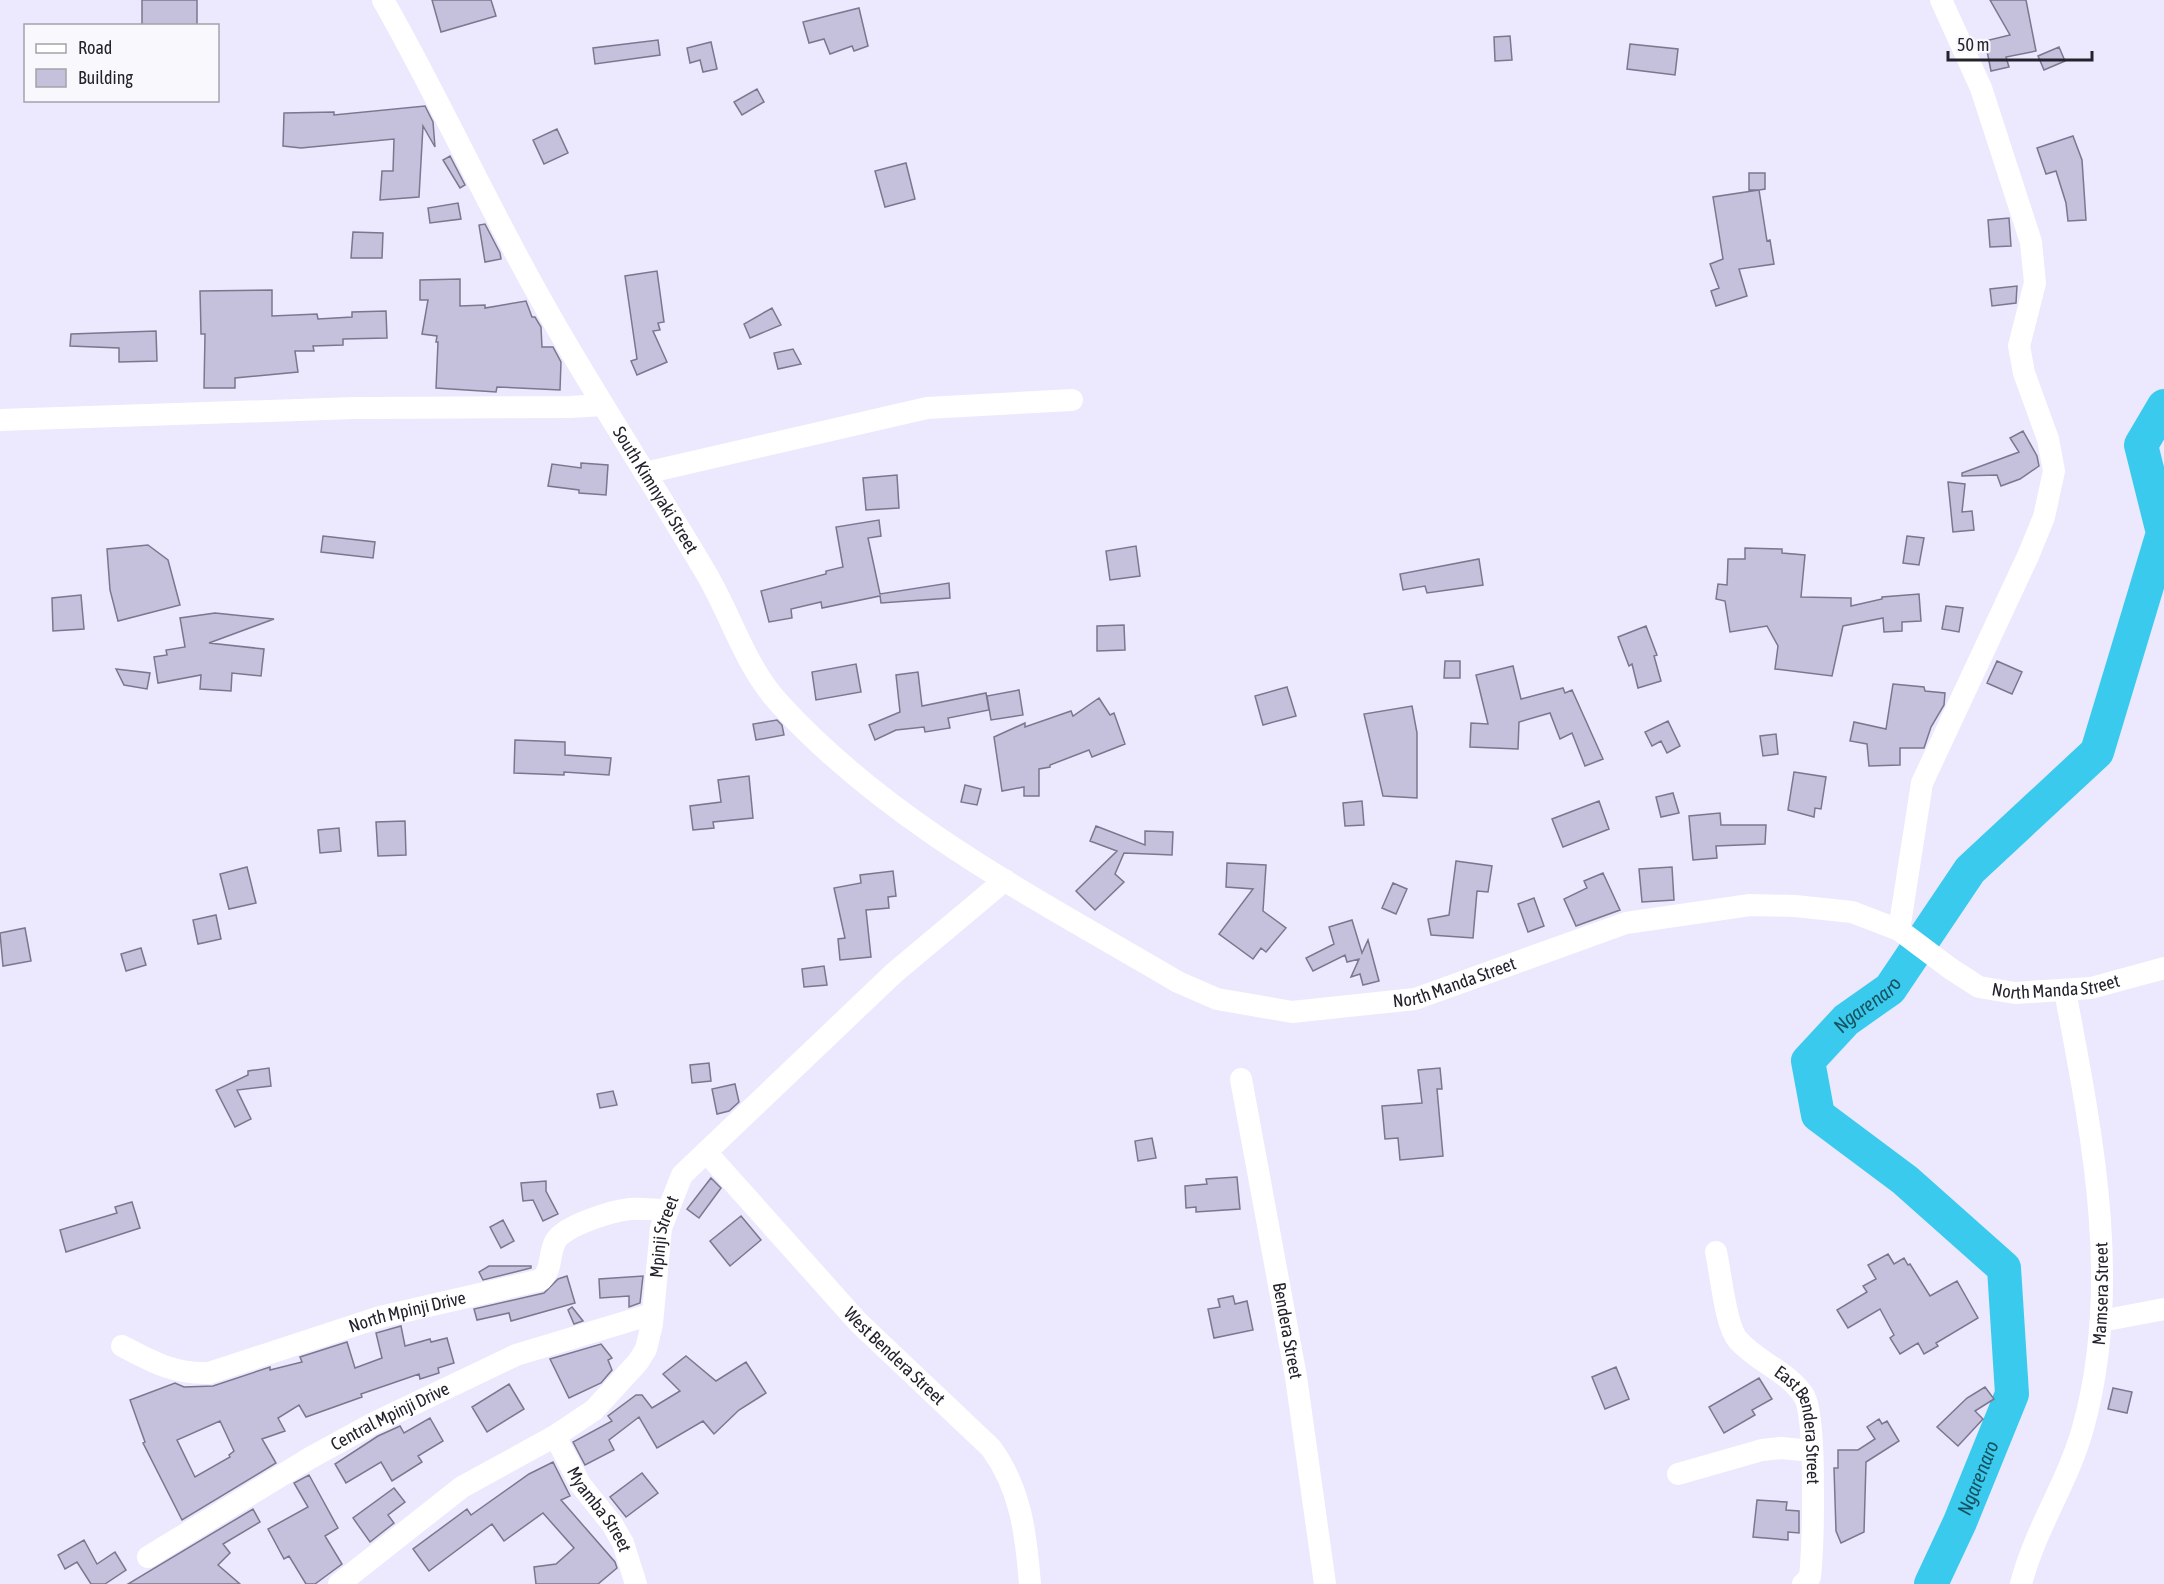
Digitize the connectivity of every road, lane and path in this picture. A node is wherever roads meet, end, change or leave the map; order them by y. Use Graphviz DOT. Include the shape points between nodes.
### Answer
graph roads {
  1 [pos="383,0"];
  2 [pos="1941,0"];
  3 [pos="1072,400"];
  4 [pos="603,405"];
  5 [pos="0,420"];
  6 [pos="645,473"];
  7 [pos="1005,880"];
  8 [pos="1027,892"];
  9 [pos="1899,930"];
  10 [pos="2164,968"];
  11 [pos="2065,991"];
  12 [pos="1241,1079"];
  13 [pos="706,1152"];
  14 [pos="667,1210"];
  15 [pos="1716,1252"];
  16 [pos="2164,1309"];
  17 [pos="652,1314"];
  18 [pos="2101,1321"];
  19 [pos="122,1346"];
  20 [pos="555,1437"];
  21 [pos="1812,1451"];
  22 [pos="1678,1474"];
  23 [pos="148,1557"];
  24 [pos="339,1584"];
  25 [pos="636,1584"];
  26 [pos="1030,1584"];
  27 [pos="1325,1584"];
  28 [pos="1803,1584"];
  29 [pos="2021,1584"];
  1 -- 4 [label="street, South Kimnyaki Street" via="544,305"];
  2 -- 9 [label="street" via="1981,88 2031,242 2035,283 2019,346 2054,471 2044,517 2028,556 1922,783"];
  3 -- 6 [label="street" via="927,408"];
  4 -- 5 [label="street" via="356,408"];
  4 -- 6 [label="street, South Kimnyaki Street"];
  6 -- 7 [label="street, South Kimnyaki Street" via="710,579 753,666 778,703 880,796"];
  7 -- 8 [label="street, South Kimnyaki Street"];
  7 -- 13 [label="street, Mpinji Street" via="894,973"];
  8 -- 9 [label="street, North Manda Street" via="1178,982 1217,999 1292,1012 1415,999 1626,923 1702,910 1750,905 1828,908 1852,912"];
  9 -- 11 [label="street, North Manda Street" via="1979,987 2015,993"];
  10 -- 11 [label="street, North Manda Street"];
  11 -- 18 [label="street, Mamsera Street" via="2097,1179"];
  12 -- 27 [label="street, Bendera Street" via="1296,1377"];
  13 -- 14 [label="street, Mpinji Street" via="682,1175"];
  13 -- 26 [label="street, West Bendera Street" via="858,1322 991,1448 1005,1467 1019,1503 1026,1531"];
  14 -- 17 [label="street, Mpinji Street" via="661,1228"];
  14 -- 19 [label="street, North Mpinji Drive" via="616,1211 571,1228 559,1235 548,1273 541,1280 380,1317 209,1373 169,1370"];
  15 -- 21 [label="street, East Bendera Street" via="1737,1339 1791,1381 1806,1398"];
  16 -- 18 [label="street"];
  17 -- 20 [label="street, Mpinji Street" via="646,1349 638,1362 594,1410"];
  17 -- 23 [label="street, Central Mpinji Drive" via="516,1355 372,1424"];
  18 -- 29 [label="street, Mamsera Street" via="2096,1377 2083,1430 2058,1495 2028,1556"];
  20 -- 24 [label="street, Mpinji Street" via="462,1487"];
  20 -- 25 [label="street, Myamba Street" via="580,1484 623,1543"];
  21 -- 22 [label="street" via="1762,1450"];
  21 -- 28 [label="street, East Bendera Street" via="1812,1558 1810,1577"];
}
